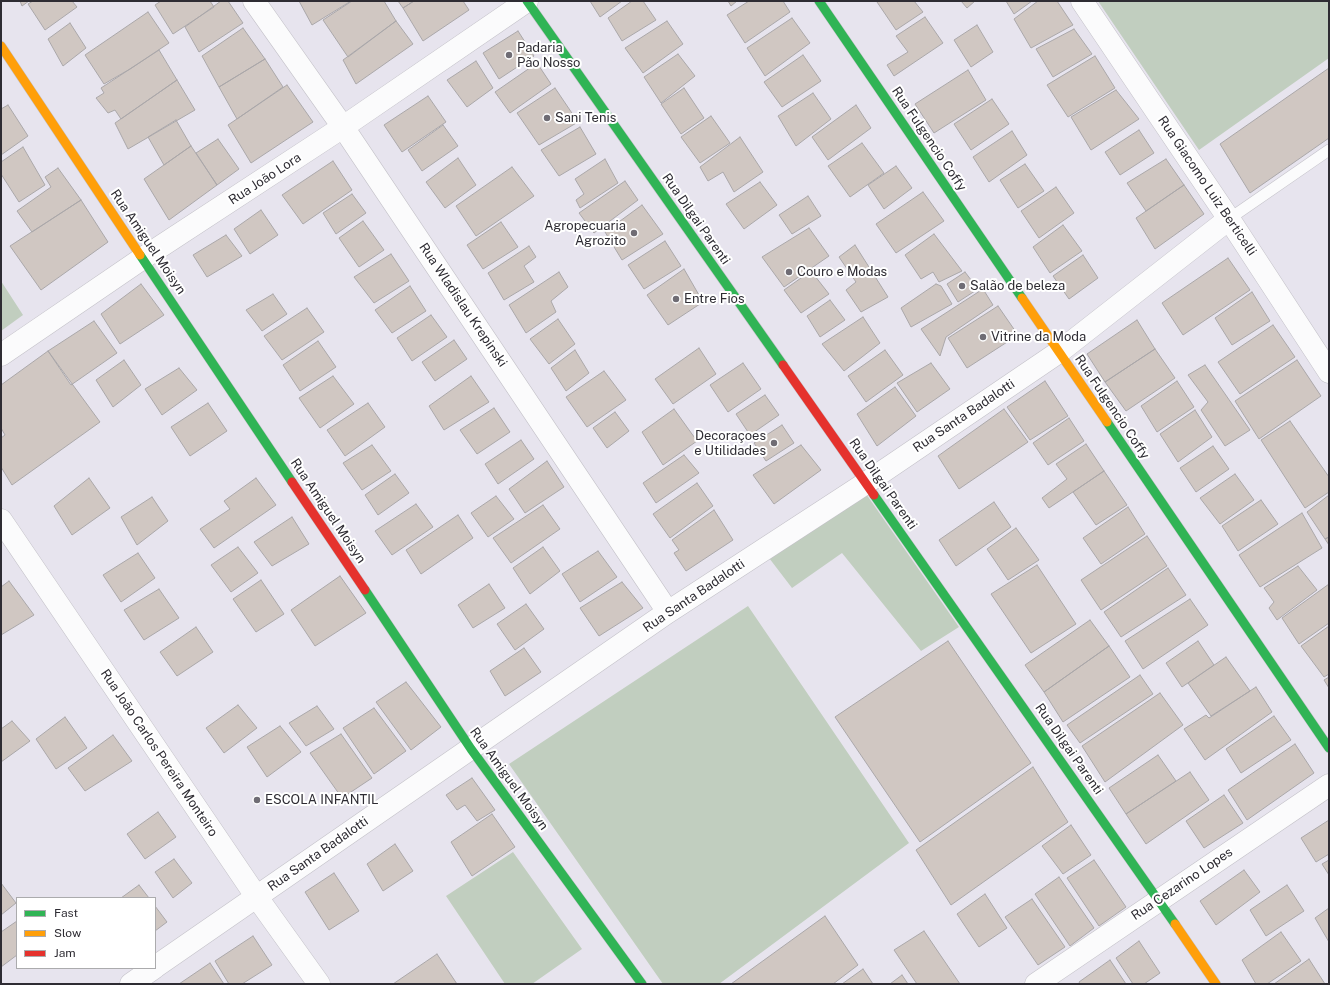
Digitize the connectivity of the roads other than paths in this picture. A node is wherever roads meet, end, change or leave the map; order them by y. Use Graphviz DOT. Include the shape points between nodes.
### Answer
graph roads {
  1 [pos="254,1"];
  2 [pos="527,1"];
  3 [pos="819,1"];
  4 [pos="1082,1"];
  5 [pos="1,46"];
  6 [pos="343,127"];
  7 [pos="1329,150"];
  8 [pos="1229,219"];
  9 [pos="143,258"];
  10 [pos="1059,352"];
  11 [pos="1,354"];
  12 [pos="1329,372"];
  13 [pos="866,483"];
  14 [pos="1,520"];
  15 [pos="668,612"];
  16 [pos="1329,748"];
  17 [pos="471,749"];
  18 [pos="1329,785"];
  19 [pos="256,896"];
  20 [pos="1159,900"];
  21 [pos="156,967"];
  22 [pos="153,969"];
  23 [pos="131,984"];
  24 [pos="319,984"];
  25 [pos="642,984"];
  26 [pos="1036,984"];
  27 [pos="1216,984"];
  1 -- 6 [label="street, Rua Wladislau Krepinski"];
  2 -- 6 [label="street, Rua João Lora"];
  2 -- 13 [label="street, Rua Dilgai Parenti"];
  3 -- 10 [label="street, Rua Fulgencio Coffy"];
  4 -- 8 [label="street, Rua Giacomo Luiz Berticelli"];
  5 -- 9 [label="street, Rua Amiguel Moisyn"];
  6 -- 9 [label="street, Rua João Lora"];
  6 -- 15 [label="street, Rua Wladislau Krepinski"];
  7 -- 8 [label="lane"];
  8 -- 10 [label="street, Rua Santa Badalotti"];
  8 -- 12 [label="street, Rua Giacomo Luiz Berticelli"];
  9 -- 11 [label="street, Rua João Lora"];
  9 -- 17 [label="street, Rua Amiguel Moisyn"];
  10 -- 13 [label="street, Rua Santa Badalotti"];
  10 -- 16 [label="street, Rua Fulgencio Coffy"];
  13 -- 15 [label="street, Rua Santa Badalotti"];
  13 -- 20 [label="street, Rua Dilgai Parenti"];
  14 -- 19 [label="street, Rua João Carlos Pereira Monteiro"];
  15 -- 17 [label="street, Rua Santa Badalotti"];
  17 -- 19 [label="street, Rua Santa Badalotti"];
  17 -- 25 [label="street, Rua Amiguel Moisyn"];
  18 -- 20 [label="street, Rua Cezarino Lopes"];
  19 -- 21 [label="street, Rua Santa Badalotti"];
  19 -- 24 [label="street, Rua João Carlos Pereira Monteiro"];
  20 -- 26 [label="street, Rua Cezarino Lopes"];
  20 -- 27 [label="street, Rua Dilgai Parenti"];
  22 -- 23 [label="street, Rua Santa Badalotti"];
}
